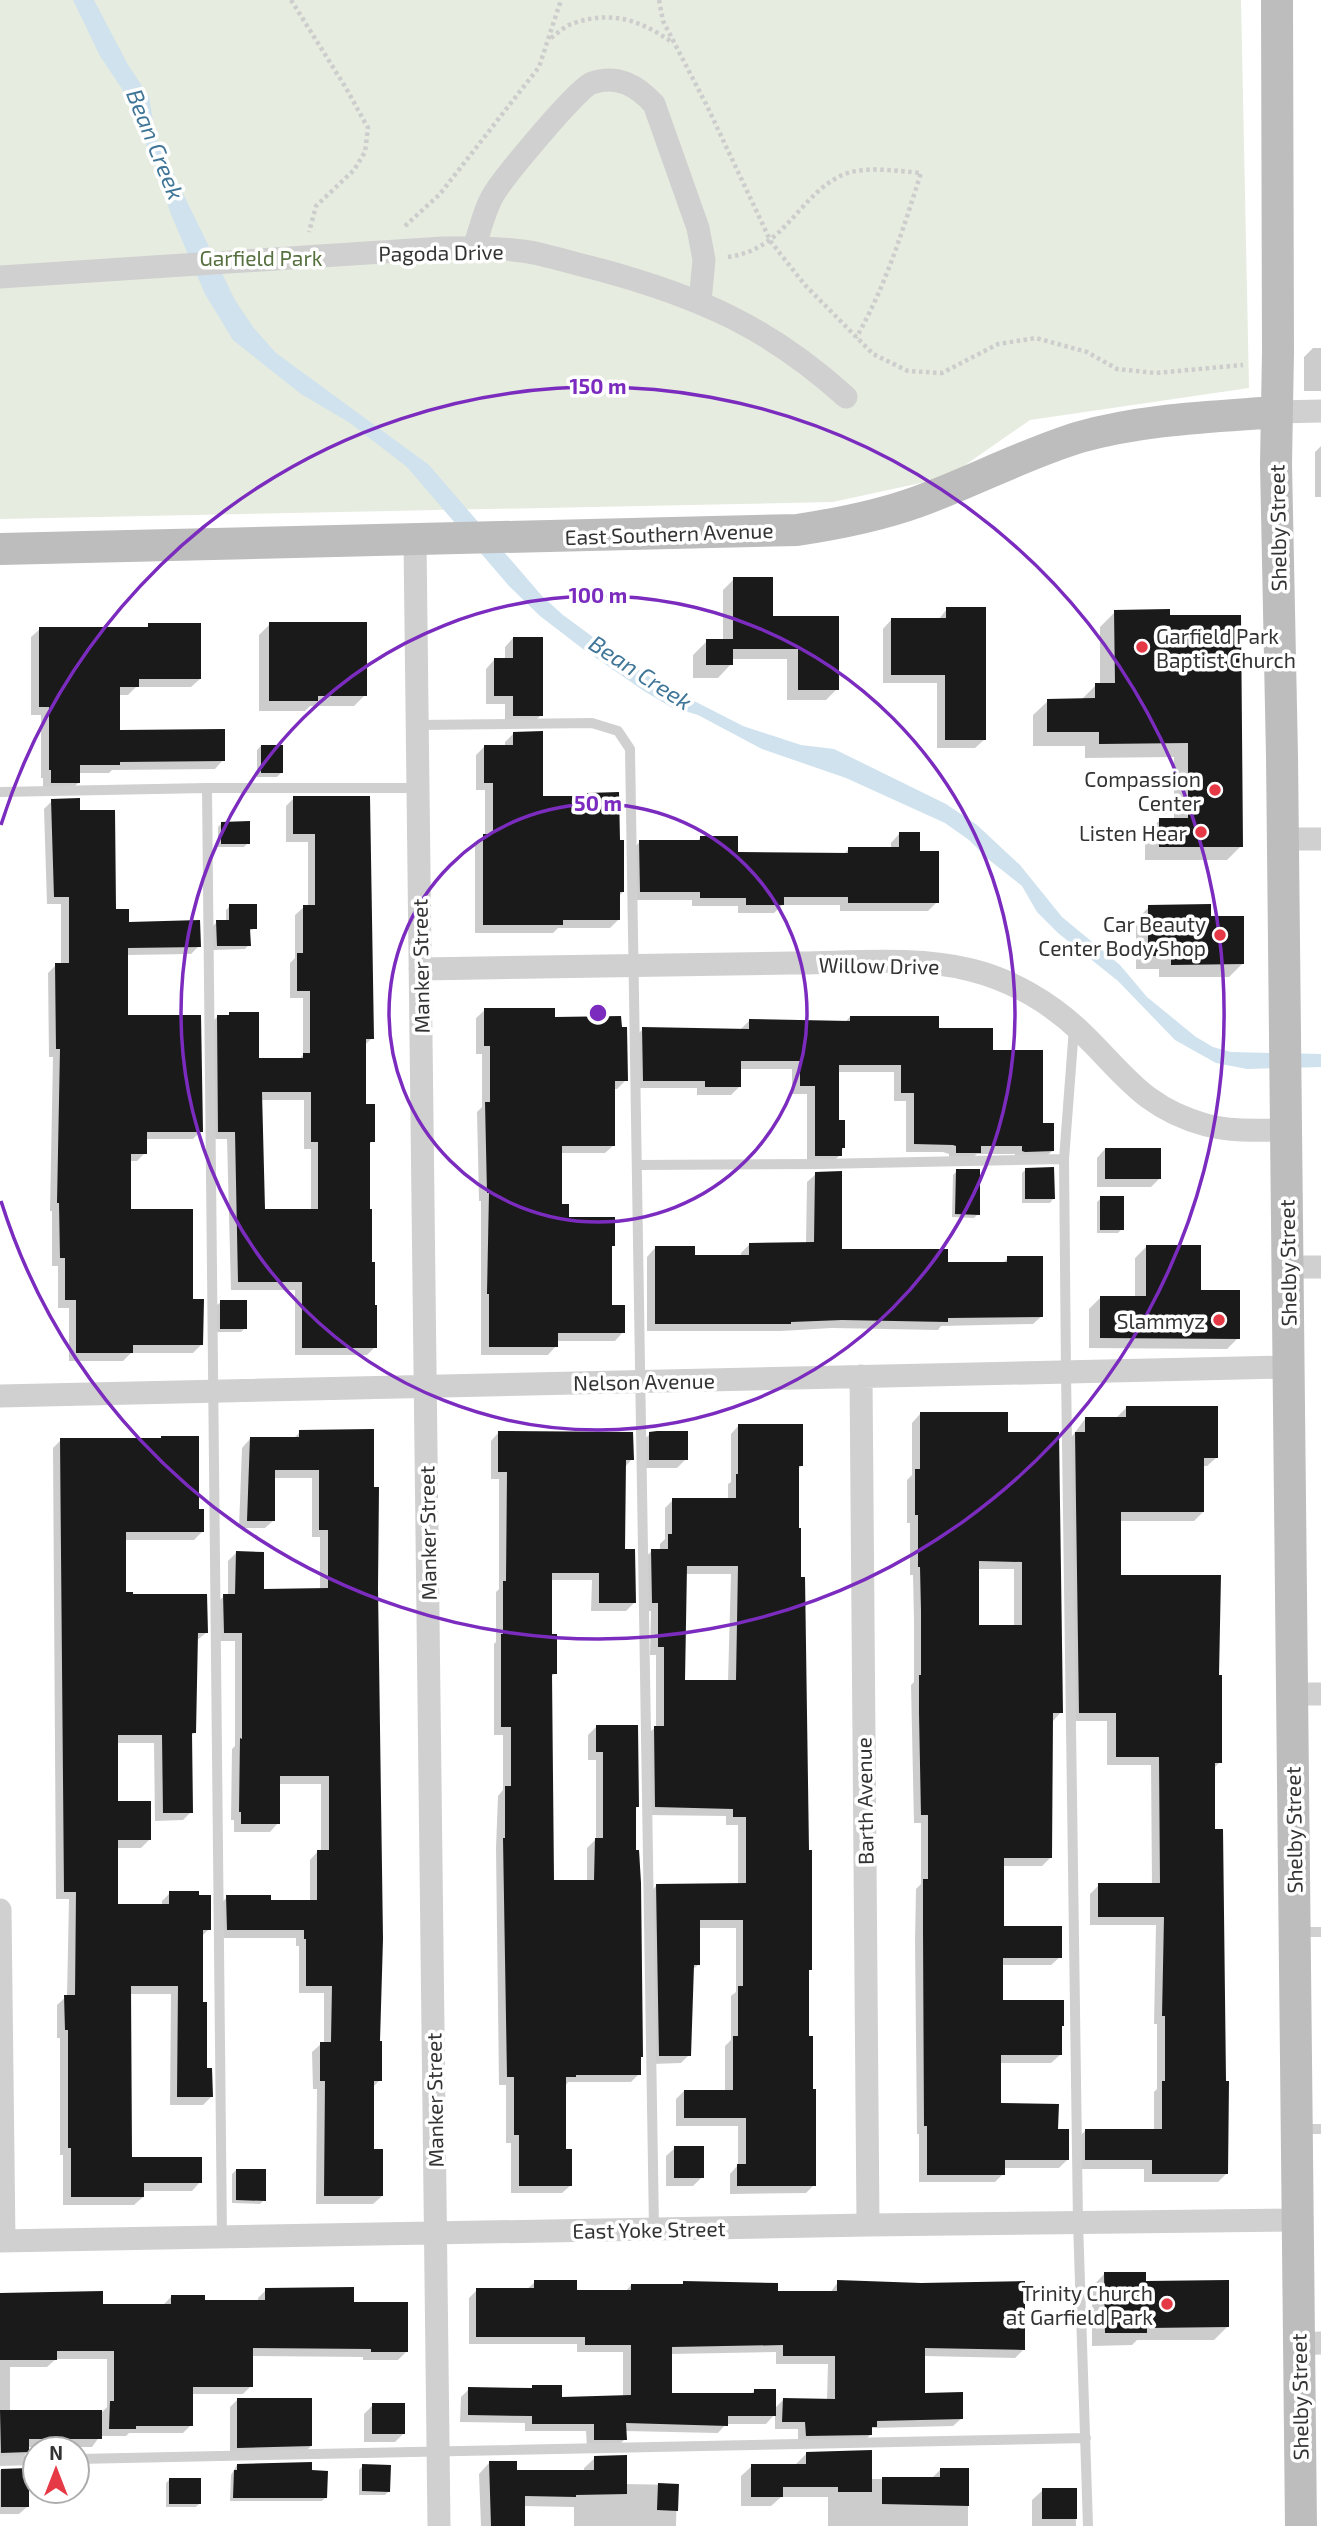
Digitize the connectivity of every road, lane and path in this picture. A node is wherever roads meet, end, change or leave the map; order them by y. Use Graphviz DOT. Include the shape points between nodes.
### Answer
graph roads {
  1 [pos="291,0"];
  2 [pos="561,0"];
  3 [pos="659,0"];
  4 [pos="1277,0"];
  5 [pos="550,39"];
  6 [pos="675,44"];
  7 [pos="404,226"];
  8 [pos="322,232"];
  9 [pos="771,242"];
  10 [pos="474,248"];
  11 [pos="704,260"];
  12 [pos="0,277"];
  13 [pos="700,301"];
  14 [pos="856,338"];
  15 [pos="1243,365"];
  16 [pos="846,397"];
  17 [pos="1321,411"];
  18 [pos="1277,412"];
  19 [pos="431,540"];
  20 [pos="0,549"];
  21 [pos="418,725"];
  22 [pos="207,788"];
  23 [pos="418,788"];
  24 [pos="0,792"];
  25 [pos="1282,839"];
  26 [pos="1321,839"];
  27 [pos="634,964"];
  28 [pos="421,969"];
  29 [pos="1074,1026"];
  30 [pos="1285,1117"];
  31 [pos="1065,1159"];
  32 [pos="637,1165"];
  33 [pos="1321,1266"];
  34 [pos="1287,1267"];
  35 [pos="1288,1367"];
  36 [pos="1066,1372"];
  37 [pos="861,1376"];
  38 [pos="640,1381"];
  39 [pos="425,1387"];
  40 [pos="214,1391"];
  41 [pos="0,1396"];
  42 [pos="1306,1695"];
  43 [pos="0,1910"];
  44 [pos="1308,1932"];
  45 [pos="1309,2129"];
  46 [pos="1297,2220"];
  47 [pos="1078,2222"];
  48 [pos="868,2225"];
  49 [pos="654,2228"];
  50 [pos="435,2234"];
  51 [pos="222,2237"];
  52 [pos="2,2241"];
  53 [pos="1310,2344"];
  54 [pos="1086,2438"];
  55 [pos="438,2452"];
  56 [pos="91,2459"];
  57 [pos="21,2460"];
  58 [pos="0,2461"];
  59 [pos="439,2526"];
  60 [pos="1088,2526"];
  61 [pos="1301,2526"];
  1 -- 8 [label="path" via="368,128 365,152 354,170 316,206 309,233"];
  2 -- 5 [label="path"];
  3 -- 6 [label="path"];
  4 -- 18 [label="main road, Shelby Street"];
  5 -- 6 [label="path" via="571,23 628,18"];
  5 -- 7 [label="path" via="539,67 440,194"];
  6 -- 9 [label="path"];
  9 -- 11 [label="path" via="736,256"];
  9 -- 14 [label="path"];
  9 -- 14 [label="path" via="821,189 842,175 873,170 921,173 894,257"];
  10 -- 11 [label="street" via="494,193 572,97 590,83 624,81 654,104 698,228"];
  10 -- 12 [label="street, Pagoda Drive"];
  10 -- 13 [label="street, Pagoda Drive" via="538,254"];
  11 -- 13 [label="street"];
  13 -- 16 [label="street, Pagoda Drive" via="772,339"];
  14 -- 15 [label="path" via="873,354 908,371 942,373 998,344 1035,338 1087,352 1117,369 1156,373"];
  17 -- 18 [label="street, East Southern Avenue"];
  18 -- 19 [label="main road, East Southern Avenue" via="1151,423 1082,437 912,504 797,530"];
  18 -- 25 [label="main road, Shelby Street"];
  19 -- 20 [label="main road, East Southern Avenue"];
  19 -- 21 [label="street, Manker Street"];
  21 -- 23 [label="street, Manker Street"];
  21 -- 27 [label="lane" via="592,723 618,731 630,749"];
  22 -- 23 [label="lane"];
  22 -- 24 [label="lane"];
  22 -- 40 [label="lane"];
  23 -- 28 [label="street, Manker Street"];
  25 -- 26 [label="street"];
  25 -- 30 [label="main road, Shelby Street"];
  27 -- 28 [label="street, Willow Drive"];
  27 -- 29 [label="street, Willow Drive" via="933,963 1008,983 1053,1008"];
  27 -- 32 [label="lane"];
  28 -- 39 [label="street, Manker Street"];
  29 -- 30 [label="street, Willow Drive" via="1130,1084 1170,1111 1215,1128"];
  29 -- 31 [label="lane"];
  30 -- 34 [label="main road, Shelby Street"];
  31 -- 32 [label="lane"];
  31 -- 36 [label="lane"];
  32 -- 38 [label="lane"];
  33 -- 34 [label="street"];
  34 -- 35 [label="main road, Shelby Street"];
  35 -- 36 [label="street, Nelson Avenue"];
  35 -- 42 [label="main road, Shelby Street"];
  36 -- 37 [label="street, Nelson Avenue"];
  36 -- 47 [label="lane"];
  37 -- 38 [label="street, Nelson Avenue"];
  37 -- 48 [label="street, Barth Avenue"];
  38 -- 39 [label="street, Nelson Avenue"];
  38 -- 49 [label="lane"];
  39 -- 40 [label="street, Nelson Avenue"];
  39 -- 50 [label="street, Manker Street"];
  40 -- 41 [label="street, Nelson Avenue"];
  40 -- 51 [label="lane"];
  42 -- 44 [label="main road, Shelby Street"];
  43 -- 52 [label="street"];
  44 -- 45 [label="main road, Shelby Street"];
  45 -- 46 [label="main road, Shelby Street"];
  46 -- 47 [label="street, East Yoke Street"];
  46 -- 53 [label="main road, Shelby Street"];
  47 -- 48 [label="street, East Yoke Street"];
  47 -- 54 [label="lane"];
  48 -- 49 [label="street, East Yoke Street"];
  49 -- 50 [label="street, East Yoke Street"];
  50 -- 51 [label="street, East Yoke Street"];
  50 -- 55 [label="street, Manker Street"];
  51 -- 52 [label="street, East Yoke Street"];
  53 -- 61 [label="main road, Shelby Street"];
  54 -- 55 [label="lane"];
  54 -- 60 [label="lane"];
  55 -- 56 [label="lane"];
  55 -- 59 [label="street, Manker Street"];
  57 -- 58 [label="lane"];
}
